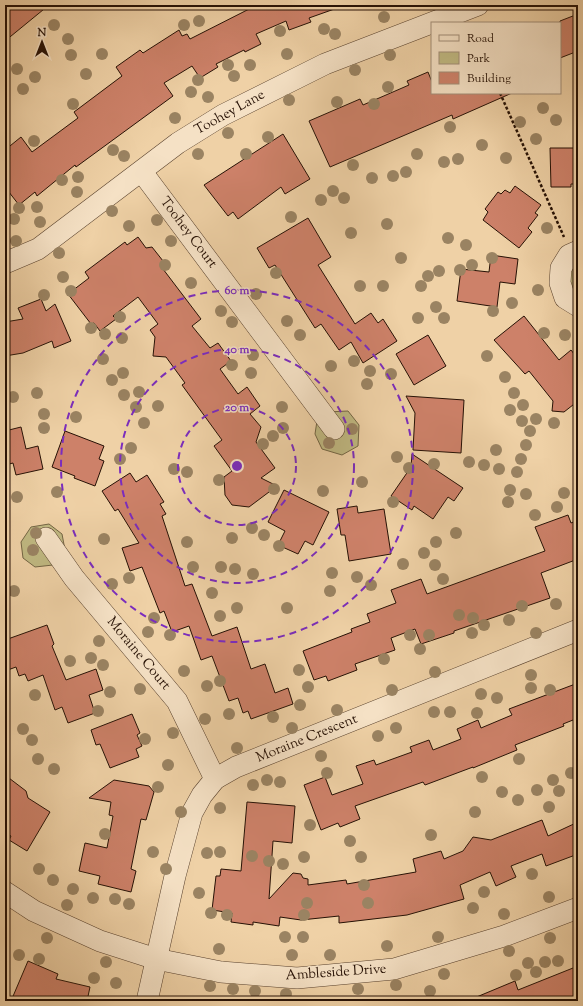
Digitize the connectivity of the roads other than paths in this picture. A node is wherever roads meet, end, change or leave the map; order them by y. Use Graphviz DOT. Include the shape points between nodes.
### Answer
graph roads {
  1 [pos="478,5"];
  2 [pos="434,22"];
  3 [pos="431,23"];
  4 [pos="142,172"];
  5 [pos="575,252"];
  6 [pos="5,263"];
  7 [pos="578,306"];
  8 [pos="334,429"];
  9 [pos="46,538"];
  10 [pos="578,630"];
  11 [pos="215,779"];
  12 [pos="5,892"];
  13 [pos="578,908"];
  14 [pos="156,959"];
  15 [pos="147,1001"];
  1 -- 2 [label="street, Toohey Lane"];
  3 -- 4 [label="street, Toohey Lane" via="318,67 223,114 178,143"];
  4 -- 6 [label="street, Toohey Lane" via="38,249"];
  4 -- 8 [label="street, Toohey Court"];
  5 -- 7 [label="street" via="561,268 560,283 565,298"];
  9 -- 11 [label="street, Moraine Court" via="74,578 177,701"];
  10 -- 11 [label="street, Moraine Crescent" via="236,767"];
  11 -- 14 [label="street, Moraine Crescent" via="192,813"];
  12 -- 14 [label="street, Ambleside Drive" via="34,911 100,941"];
  13 -- 14 [label="street, Ambleside Drive" via="504,936 394,969 297,978 221,972"];
  14 -- 15 [label="street, Moraine Crescent"];
}
